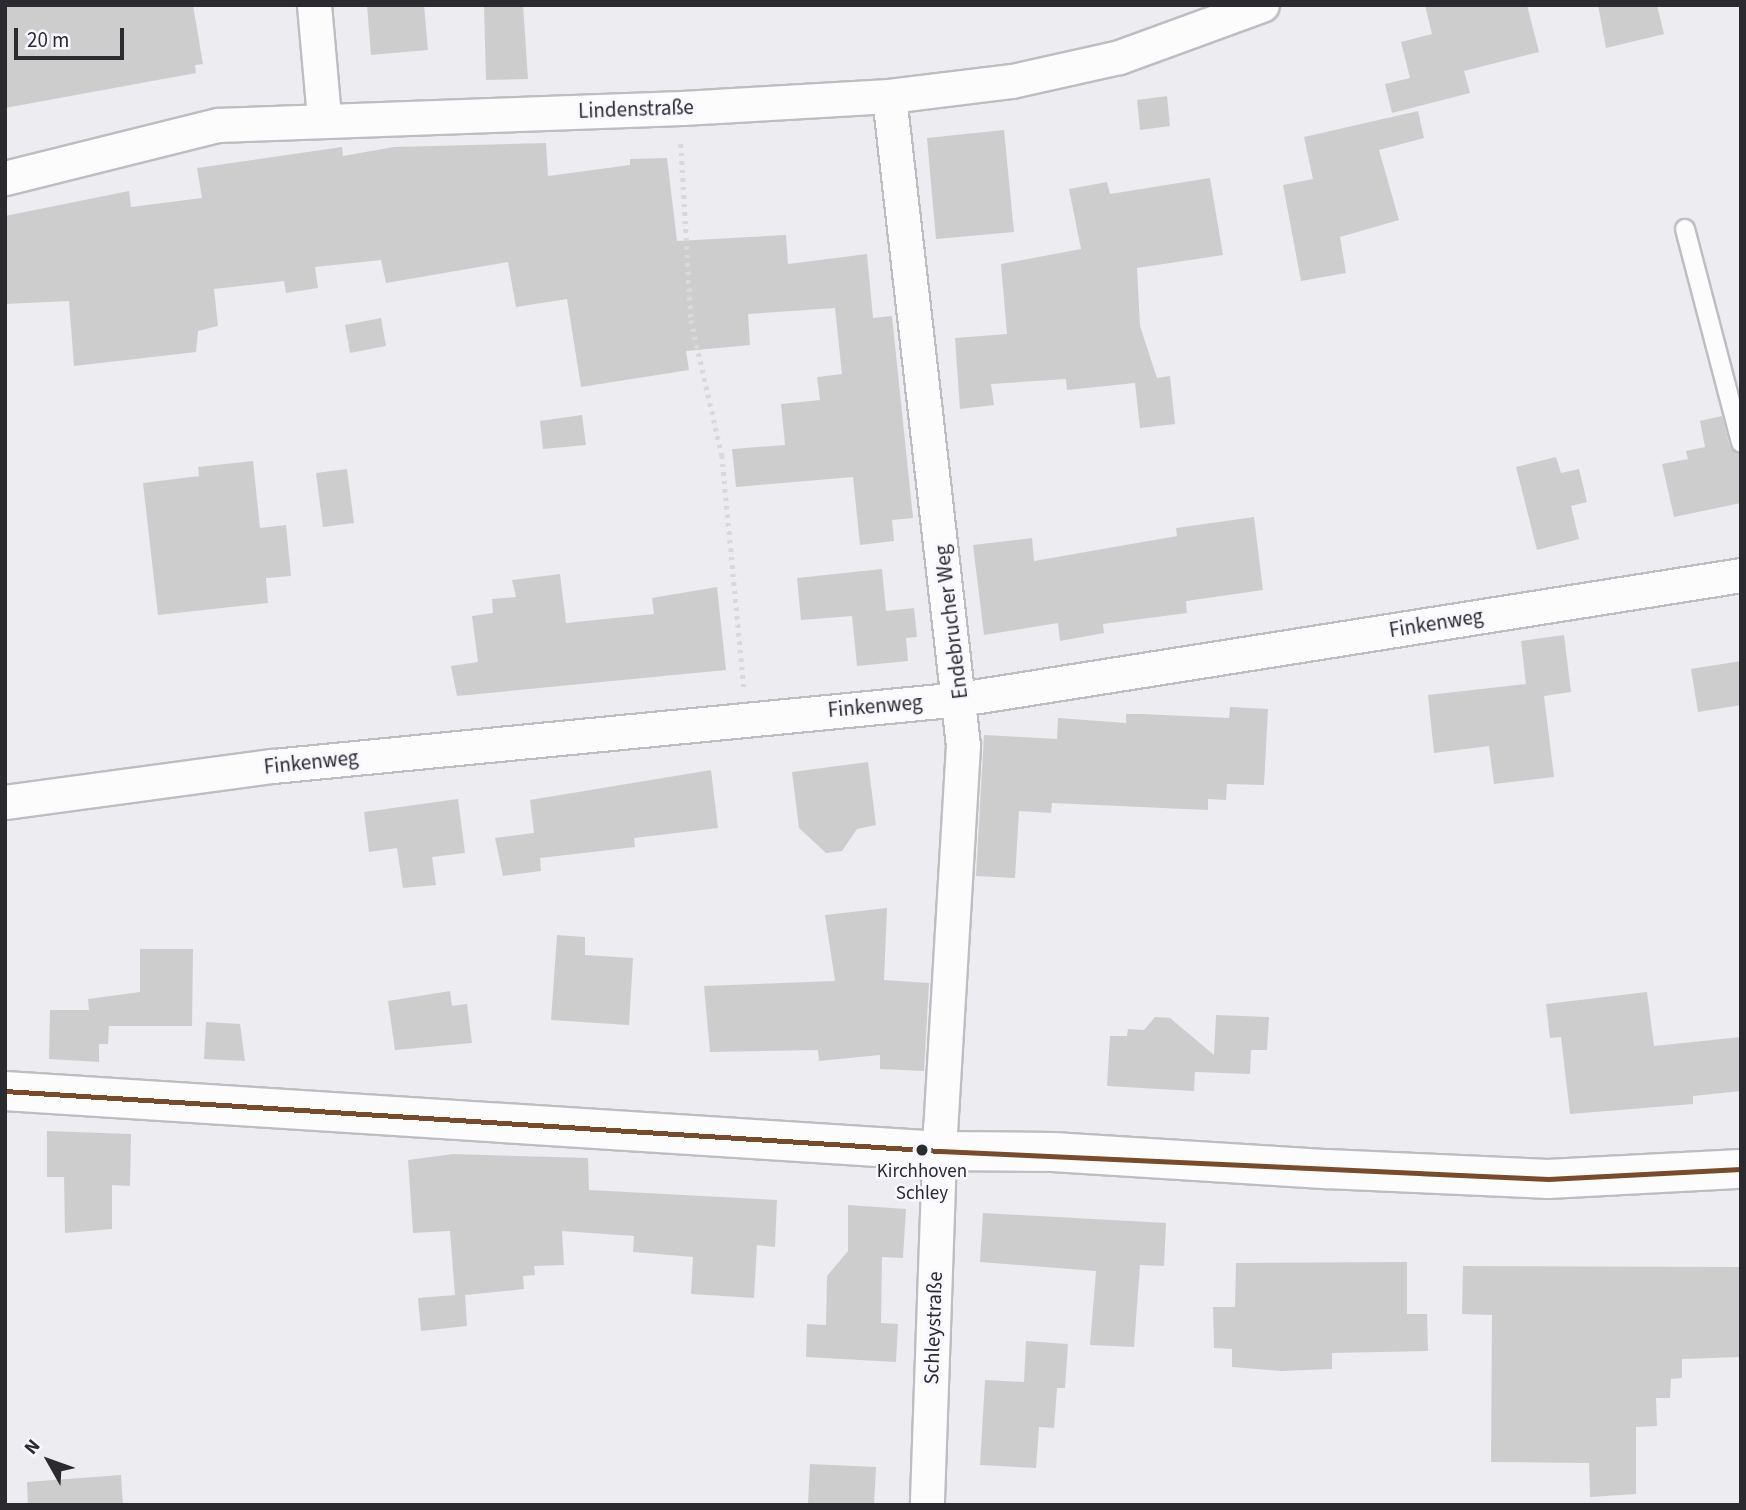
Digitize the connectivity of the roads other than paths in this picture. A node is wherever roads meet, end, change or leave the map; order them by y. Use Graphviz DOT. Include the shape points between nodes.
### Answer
graph roads {
  1 [pos="314,5"];
  2 [pos="1262,5"];
  3 [pos="889,96"];
  4 [pos="324,118"];
  5 [pos="5,178"];
  6 [pos="1685,229"];
  7 [pos="1741,443"];
  8 [pos="1741,575"];
  9 [pos="960,699"];
  10 [pos="5,803"];
  11 [pos="5,1091"];
  12 [pos="940,1151"];
  13 [pos="1741,1169"];
  14 [pos="927,1505"];
  1 -- 4 [label="street"];
  2 -- 3 [label="street, Lindenstraße" via="1119,57 1012,81"];
  3 -- 4 [label="street, Lindenstraße" via="682,108"];
  3 -- 9 [label="street, Endebrucher Weg"];
  4 -- 5 [label="street, Lindenstraße" via="218,125"];
  6 -- 7 [label="lane"];
  8 -- 9 [label="street, Finkenweg"];
  9 -- 10 [label="street, Finkenweg" via="273,766"];
  9 -- 12 [label="street, Endebrucher Weg" via="963,745"];
  11 -- 12 [label="street"];
  12 -- 13 [label="street" via="1053,1152 1548,1179"];
  12 -- 14 [label="street, Schleystraße"];
}
